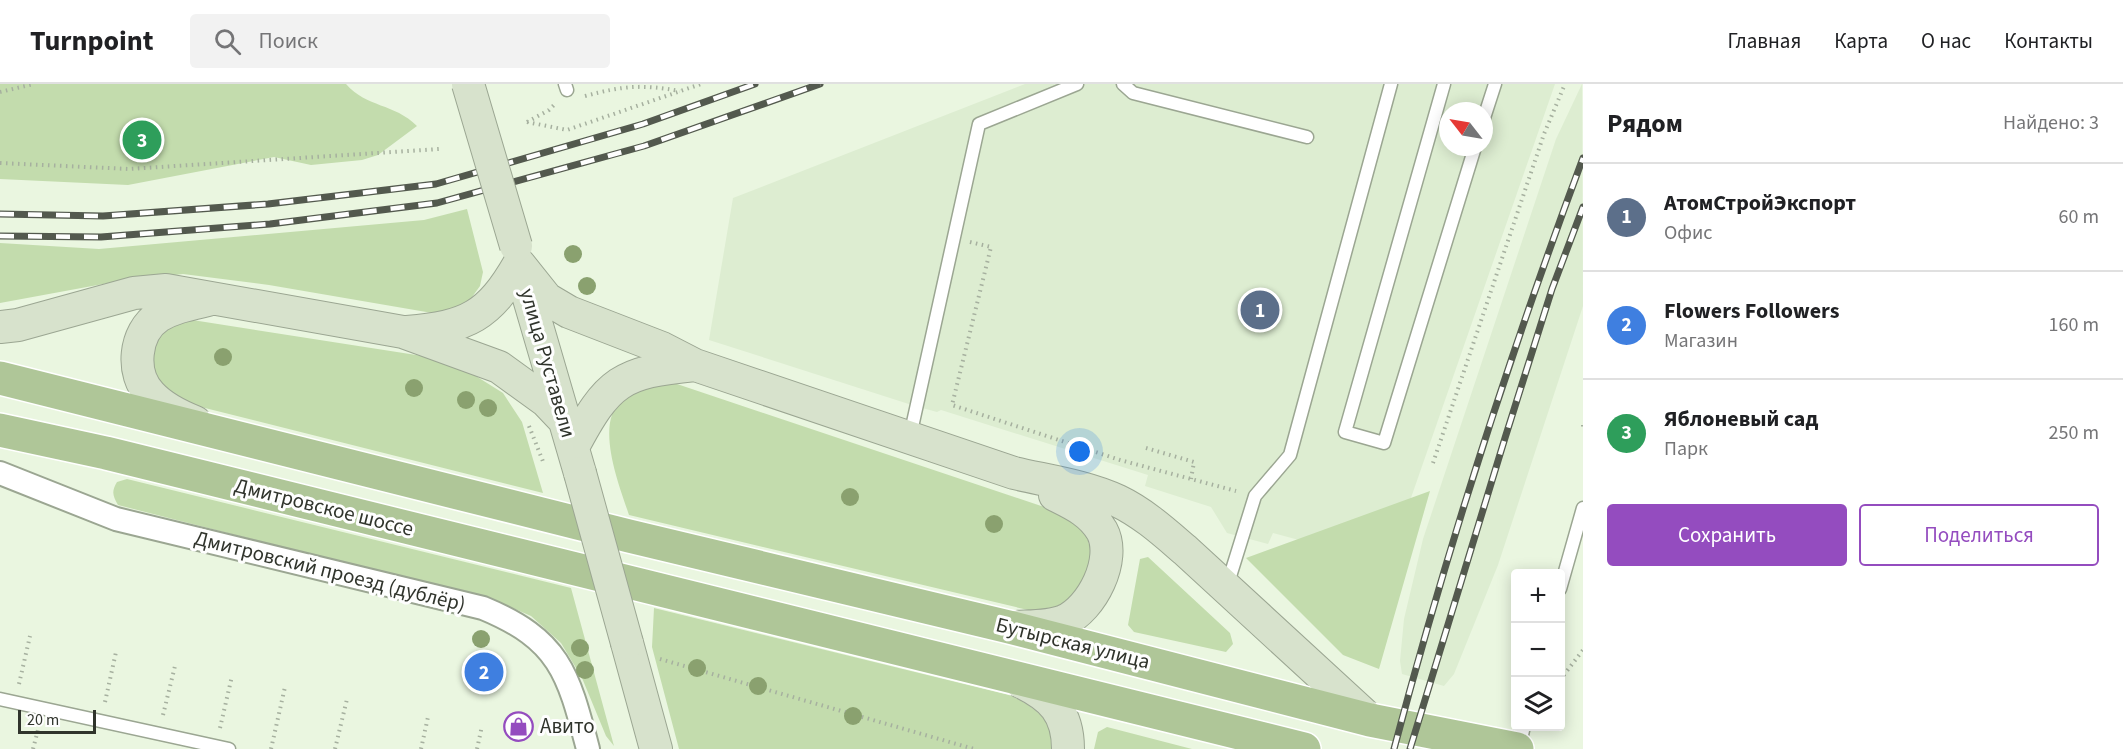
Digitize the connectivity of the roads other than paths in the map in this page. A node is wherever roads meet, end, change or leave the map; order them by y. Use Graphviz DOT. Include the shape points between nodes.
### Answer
graph roads {
  1 [pos="468,84"];
  2 [pos="1077,84"];
  3 [pos="1123,84"];
  4 [pos="1391,84"];
  5 [pos="1444,84"];
  6 [pos="1495,84"];
  7 [pos="1489,102"];
  8 [pos="1307,137"];
  9 [pos="1472,156"];
  10 [pos="518,255"];
  11 [pos="210,299"];
  12 [pos="0,327"];
  13 [pos="403,332"];
  14 [pos="695,365"];
  15 [pos="0,378"];
  16 [pos="0,430"];
  17 [pos="238,439"];
  18 [pos="909,439"];
  19 [pos="572,447"];
  20 [pos="0,473"];
  21 [pos="1014,473"];
  22 [pos="1583,508"];
  23 [pos="1565,571"];
  24 [pos="1226,588"];
  25 [pos="1010,627"];
  26 [pos="1007,675"];
  27 [pos="0,699"];
  28 [pos="1370,720"];
  29 [pos="1523,731"];
  30 [pos="222,748"];
  31 [pos="588,749"];
  32 [pos="656,749"];
  33 [pos="1068,749"];
  34 [pos="1304,749"];
  35 [pos="1518,749"];
  1 -- 10 [label="main road, улица Руставели, bridge"];
  2 -- 18 [label="lane" via="979,124"];
  3 -- 8 [label="lane" via="1133,93"];
  4 -- 24 [label="lane" via="1290,455 1255,496"];
  5 -- 9 [label="lane" via="1345,432 1384,443"];
  6 -- 7 [label="lane"];
  10 -- 13 [label="main road" via="502,294 489,308 434,330"];
  10 -- 14 [label="main road" via="547,299"];
  10 -- 19 [label="main road, улица Руставели"];
  11 -- 12 [label="main road" via="166,290 134,293"];
  11 -- 13 [label="main road"];
  11 -- 17 [label="main road" via="178,307 157,318 138,346 137,360 142,381 151,395 181,417"];
  13 -- 19 [label="main road" via="499,368 546,401"];
  14 -- 18 [label="main road"];
  14 -- 19 [label="main road" via="647,370 616,383 595,407"];
  15 -- 17 [label="main road"];
  16 -- 26 [label="main road, Дмитровское шоссе"];
  17 -- 25 [label="main road, Бутырская улица"];
  18 -- 21 [label="main road"];
  19 -- 32 [label="main road, улица Руставели, bridge"];
  20 -- 31 [label="street, Дмитровский проезд (дублёр)" via="116,519 483,608 510,619 534,634 566,674"];
  21 -- 24 [label="main road" via="1117,501 1154,523"];
  21 -- 25 [label="main road" via="1091,516 1103,533 1105,550 1097,588 1081,609 1064,621"];
  22 -- 23 [label="lane"];
  24 -- 28 [label="main road"];
  25 -- 28 [label="main road, Бутырская улица"];
  26 -- 33 [label="main road" via="1052,700 1063,719"];
  26 -- 34 [label="main road"];
  27 -- 30 [label="lane"];
  28 -- 35 [label="main road, Бутырская улица"];
  29 -- 35 [label="lane"];
}
